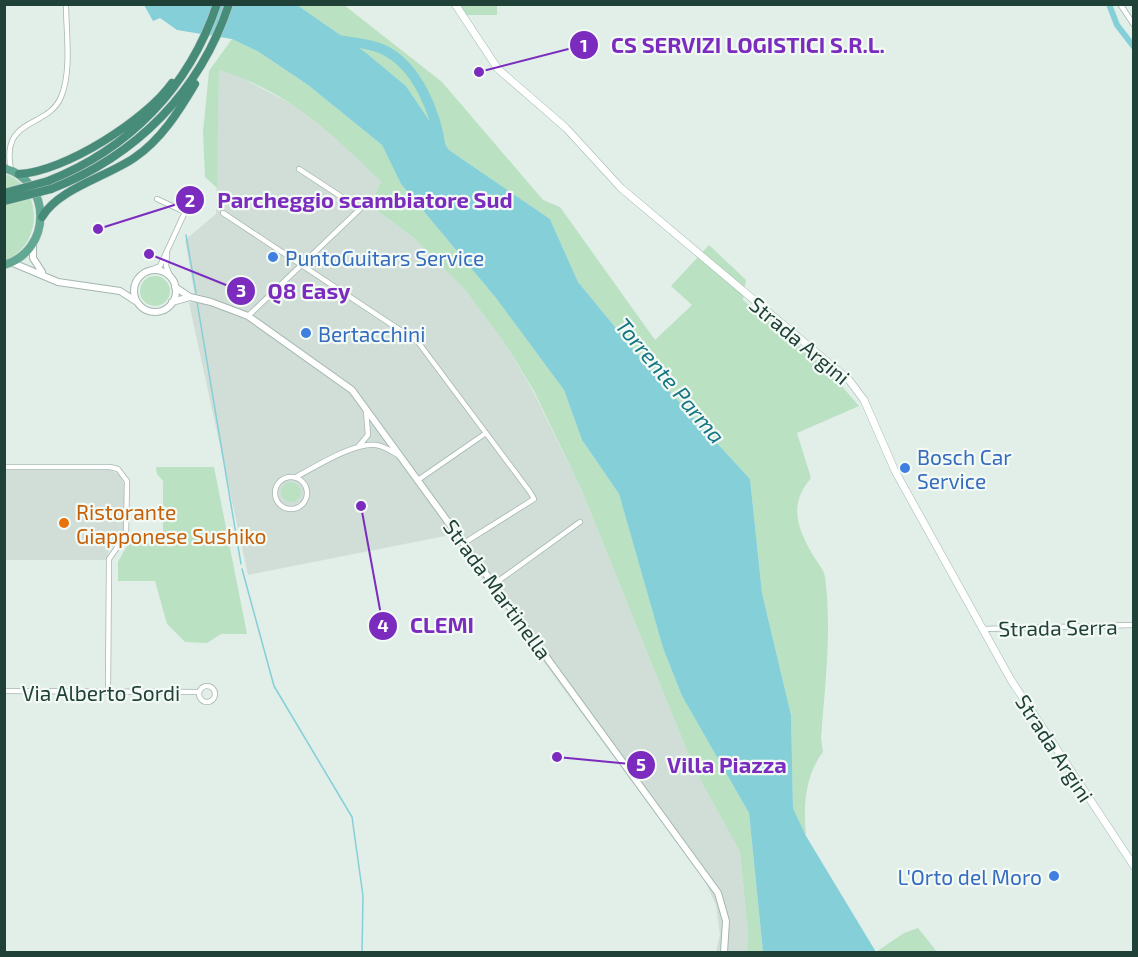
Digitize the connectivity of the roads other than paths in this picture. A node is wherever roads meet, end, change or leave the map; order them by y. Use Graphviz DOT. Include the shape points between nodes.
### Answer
graph roads {
  1 [pos="66,4"];
  2 [pos="217,4"];
  3 [pos="229,4"];
  4 [pos="455,4"];
  5 [pos="1120,4"];
  6 [pos="1134,25"];
  7 [pos="198,48"];
  8 [pos="207,57"];
  9 [pos="5,157"];
  10 [pos="299,169"];
  11 [pos="12,171"];
  12 [pos="50,185"];
  13 [pos="4,193"];
  14 [pos="157,199"];
  15 [pos="4,201"];
  16 [pos="223,213"];
  17 [pos="42,217"];
  18 [pos="33,245"];
  19 [pos="167,252"];
  20 [pos="9,264"];
  21 [pos="300,266"];
  22 [pos="150,270"];
  23 [pos="45,275"];
  24 [pos="171,278"];
  25 [pos="135,285"];
  26 [pos="175,287"];
  27 [pos="120,291"];
  28 [pos="190,297"];
  29 [pos="137,302"];
  30 [pos="172,302"];
  31 [pos="248,316"];
  32 [pos="366,407"];
  33 [pos="384,432"];
  34 [pos="486,433"];
  35 [pos="368,435"];
  36 [pos="375,444"];
  37 [pos="356,448"];
  38 [pos="401,456"];
  39 [pos="5,467"];
  40 [pos="308,471"];
  41 [pos="296,477"];
  42 [pos="418,480"];
  43 [pos="306,485"];
  44 [pos="580,522"];
  45 [pos="464,543"];
  46 [pos="494,584"];
  47 [pos="1134,625"];
  48 [pos="982,629"];
  49 [pos="4,692"];
  50 [pos="108,692"];
  51 [pos="198,692"];
  52 [pos="1134,866"];
  53 [pos="724,952"];
  1 -- 9 [label="street" via="66,85 60,101 10,134"];
  2 -- 7 [label="highway"];
  3 -- 8 [label="highway"];
  4 -- 48 [label="main road, Strada Argini" via="498,69 562,124 621,188 849,380 864,400 895,471"];
  5 -- 6 [label="street"];
  7 -- 11 [label="highway" via="170,88 102,142 39,172"];
  7 -- 12 [label="highway" via="171,93 131,133"];
  8 -- 12 [label="highway" via="180,96 139,139 98,167"];
  8 -- 17 [label="highway" via="184,104 143,151 52,203"];
  9 -- 11 [label="street"];
  10 -- 21 [label="street" via="360,208"];
  11 -- 17 [label="main road" via="36,193"];
  12 -- 13 [label="highway, bridge"];
  12 -- 15 [label="highway, bridge"];
  14 -- 19 [label="street" via="185,212"];
  16 -- 21 [label="street"];
  17 -- 18 [label="main road"];
  18 -- 20 [label="main road"];
  18 -- 23 [label="street" via="33,258"];
  19 -- 22 [label="street" via="160,266"];
  19 -- 24 [label="street" via="166,266"];
  20 -- 23 [label="street"];
  21 -- 31 [label="street"];
  21 -- 34 [label="street" via="418,342"];
  22 -- 24 [label="street" via="162,271"];
  22 -- 25 [label="street"];
  23 -- 27 [label="street" via="73,285"];
  24 -- 26 [label="street"];
  25 -- 27 [label="street"];
  25 -- 29 [label="street"];
  26 -- 28 [label="street, Strada Martinella"];
  26 -- 30 [label="street"];
  27 -- 29 [label="street"];
  28 -- 30 [label="street"];
  28 -- 31 [label="street, Strada Martinella"];
  29 -- 30 [label="street" via="154,311"];
  31 -- 32 [label="street, Strada Martinella" via="352,390"];
  32 -- 33 [label="street, Strada Martinella"];
  32 -- 35 [label="street"];
  33 -- 35 [label="street"];
  33 -- 36 [label="street"];
  33 -- 38 [label="street, Strada Martinella"];
  34 -- 42 [label="street"];
  34 -- 45 [label="street" via="534,499"];
  35 -- 37 [label="street"];
  36 -- 37 [label="street"];
  36 -- 38 [label="street"];
  37 -- 40 [label="street"];
  38 -- 42 [label="street, Strada Martinella"];
  39 -- 50 [label="street" via="110,467 124,474 126,535 109,559"];
  40 -- 41 [label="street"];
  40 -- 43 [label="street"];
  41 -- 43 [label="street"];
  41 -- 43 [label="street" via="285,477 277,484 274,494 280,505 290,509 302,505 307,496"];
  42 -- 45 [label="street, Strada Martinella"];
  44 -- 46 [label="street"];
  45 -- 46 [label="street, Strada Martinella"];
  46 -- 53 [label="street, Strada Martinella" via="718,893 726,921"];
  47 -- 48 [label="street, Strada Serra"];
  48 -- 52 [label="main road, Strada Argini" via="1045,735"];
  49 -- 50 [label="street, Via Alberto Sordi"];
  50 -- 51 [label="street, Via Alberto Sordi"];
}
